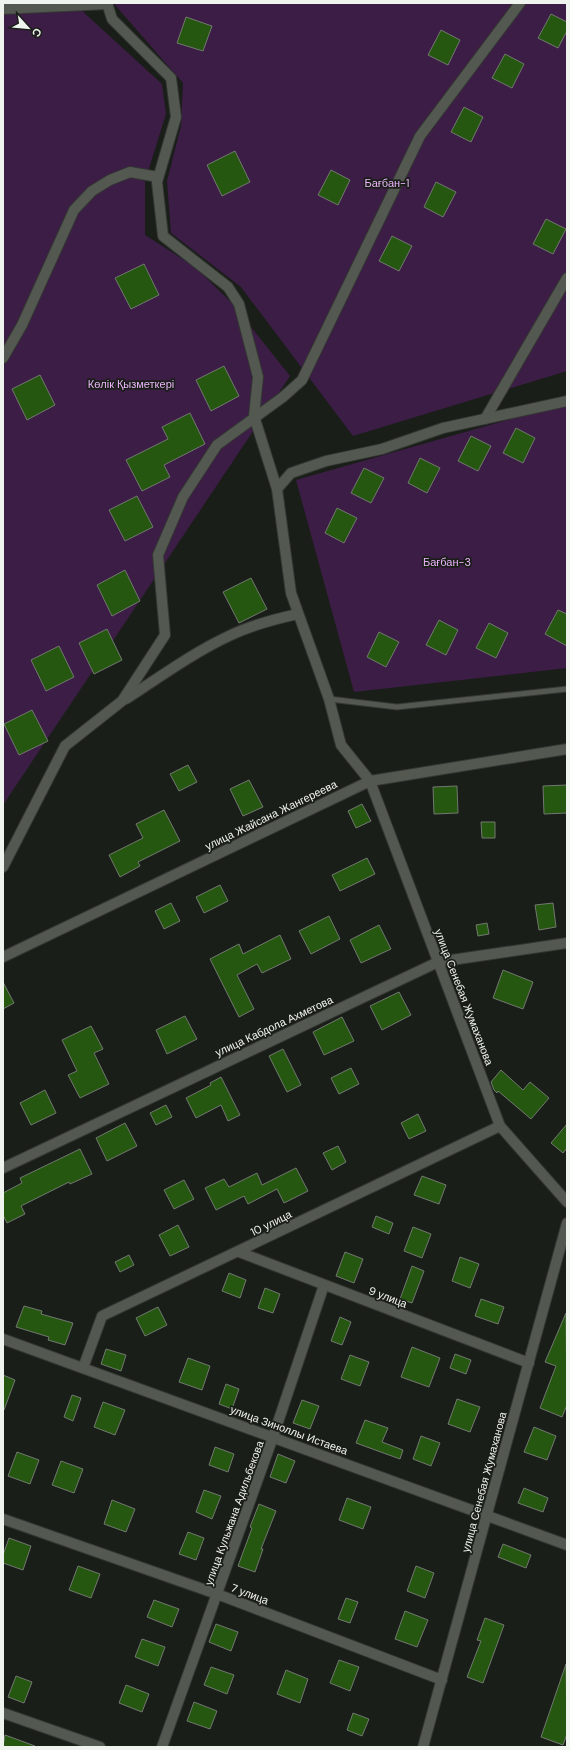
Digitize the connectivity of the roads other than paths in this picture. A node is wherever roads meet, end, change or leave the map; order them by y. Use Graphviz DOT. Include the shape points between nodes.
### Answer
graph roads {
  1 [pos="520,3"];
  2 [pos="108,4"];
  3 [pos="3,9"];
  4 [pos="158,177"];
  5 [pos="567,278"];
  6 [pos="3,358"];
  7 [pos="567,400"];
  8 [pos="254,416"];
  9 [pos="484,419"];
  10 [pos="277,489"];
  11 [pos="298,614"];
  12 [pos="567,689"];
  13 [pos="329,699"];
  14 [pos="122,702"];
  15 [pos="567,749"];
  16 [pos="370,780"];
  17 [pos="3,867"];
  18 [pos="567,944"];
  19 [pos="3,957"];
  20 [pos="438,962"];
  21 [pos="500,1126"];
  22 [pos="3,1168"];
  23 [pos="567,1202"];
  24 [pos="567,1223"];
  25 [pos="239,1252"];
  26 [pos="324,1285"];
  27 [pos="3,1339"];
  28 [pos="529,1363"];
  29 [pos="83,1368"];
  30 [pos="274,1437"];
  31 [pos="487,1515"];
  32 [pos="3,1519"];
  33 [pos="567,1545"];
  34 [pos="217,1594"];
  35 [pos="442,1680"];
  36 [pos="3,1713"];
  37 [pos="100,1747"];
  38 [pos="162,1747"];
  39 [pos="423,1747"];
  1 -- 8 [label="street" via="420,136 302,380 283,397"];
  2 -- 3 [label="street"];
  2 -- 4 [label="street" via="112,19 171,78 176,117"];
  4 -- 6 [label="street" via="130,172 92,190 74,210 22,325"];
  4 -- 8 [label="street" via="163,236 228,287 239,304 258,377"];
  5 -- 9 [label="street"];
  7 -- 9 [label="street"];
  8 -- 10 [label="street, улица Сенебая Жумаханова"];
  8 -- 14 [label="street" via="217,445 183,497 158,555 164,635"];
  9 -- 10 [label="street" via="443,428 382,449 326,461 291,473"];
  10 -- 11 [label="street, улица Сенебая Жумаханова" via="291,593"];
  11 -- 13 [label="street, улица Сенебая Жумаханова"];
  11 -- 14 [label="street" via="256,625 230,636 203,650"];
  12 -- 13 [label="lane" via="397,707"];
  13 -- 16 [label="street, улица Сенебая Жумаханова" via="341,746"];
  14 -- 17 [label="street" via="65,746"];
  15 -- 16 [label="street, улица Жайсана Жангереева"];
  16 -- 19 [label="street, улица Жайсана Жангереева"];
  16 -- 20 [label="street, улица Сенебая Жумаханова"];
  18 -- 20 [label="street, улица Кабдола Ахметова"];
  20 -- 21 [label="street, улица Сенебая Жумаханова"];
  20 -- 22 [label="street, улица Кабдола Ахметова"];
  21 -- 23 [label="street, улица Сенебая Жумаханова"];
  21 -- 25 [label="street, 10 улица"];
  24 -- 28 [label="street, улица Сенебая Жумаханова"];
  25 -- 26 [label="street, 9 улица"];
  25 -- 29 [label="street, 10 улица" via="102,1316"];
  26 -- 28 [label="street, 9 улица"];
  26 -- 30 [label="street, улица Кульжана Адильбекова"];
  27 -- 29 [label="street, улица Зиноллы Истаева"];
  28 -- 31 [label="street, улица Сенебая Жумаханова"];
  29 -- 30 [label="street, улица Зиноллы Истаева"];
  30 -- 31 [label="street, улица Зиноллы Истаева"];
  30 -- 34 [label="street, улица Кульжана Адильбекова"];
  31 -- 33 [label="street, улица Зиноллы Истаева"];
  31 -- 35 [label="street, улица Сенебая Жумаханова"];
  32 -- 34 [label="street, 7 улица"];
  34 -- 35 [label="street, 7 улица"];
  34 -- 38 [label="street, улица Кульжана Адильбекова"];
  35 -- 39 [label="street, улица Сенебая Жумаханова"];
  36 -- 37 [label="street"];
}
